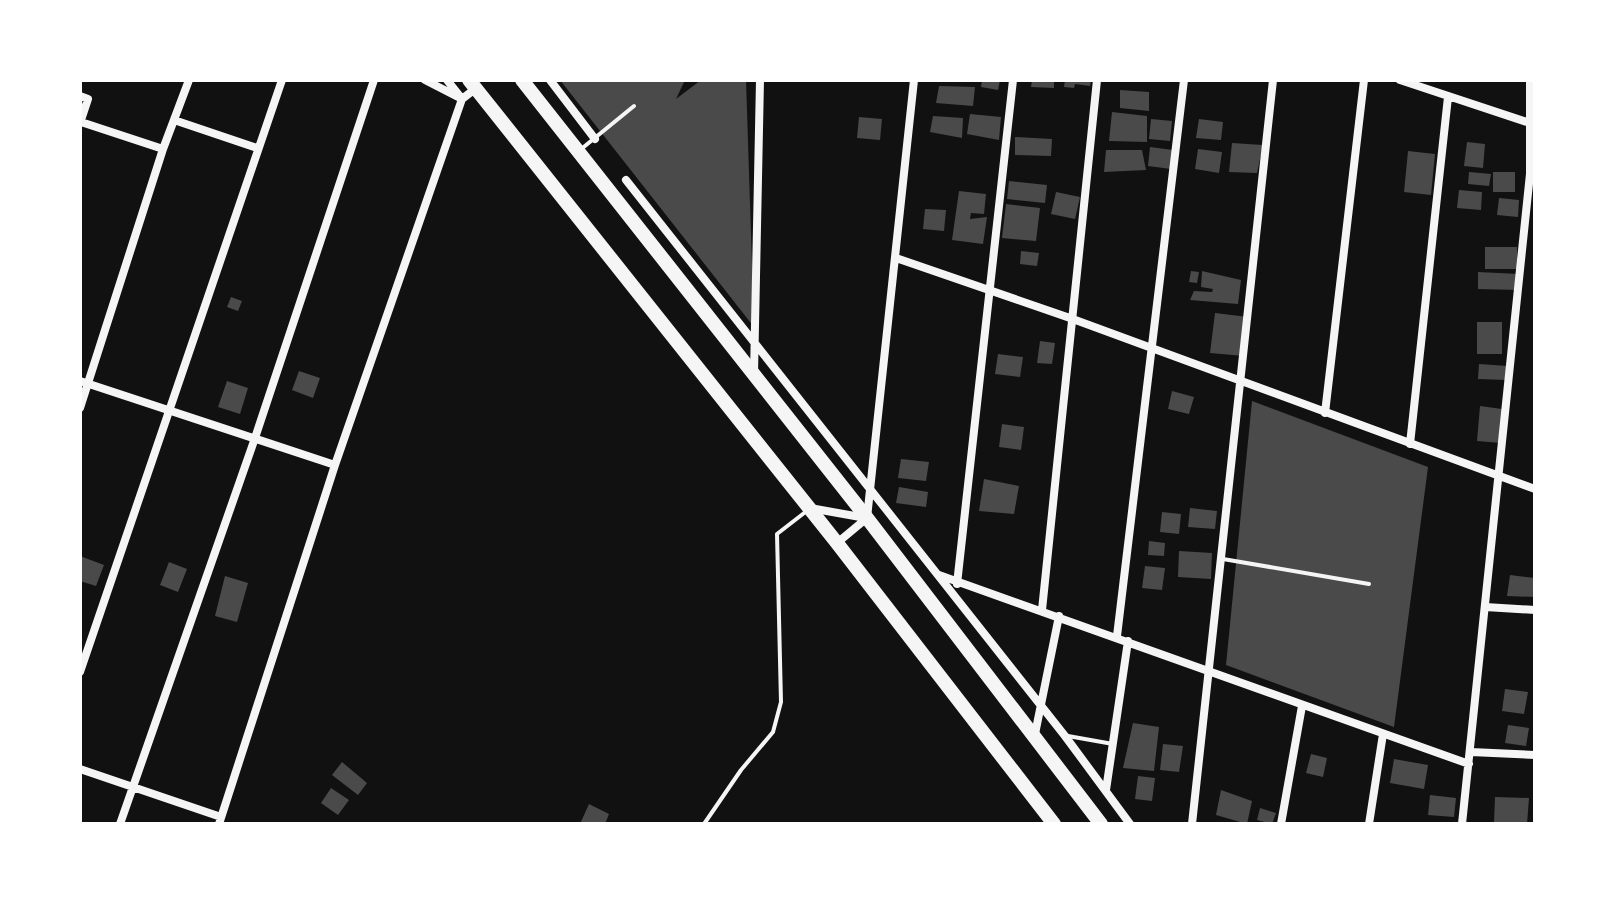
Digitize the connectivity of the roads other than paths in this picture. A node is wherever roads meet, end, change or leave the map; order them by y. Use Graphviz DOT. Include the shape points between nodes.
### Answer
graph roads {
  1 [pos="189,80"];
  2 [pos="282,80"];
  3 [pos="374,80"];
  4 [pos="425,80"];
  5 [pos="447,80"];
  6 [pos="522,80"];
  7 [pos="550,80"];
  8 [pos="760,80"];
  9 [pos="914,80"];
  10 [pos="1013,80"];
  11 [pos="1097,80"];
  12 [pos="1184,80"];
  13 [pos="1273,80"];
  14 [pos="1364,80"];
  15 [pos="1400,80"];
  16 [pos="1530,80"];
  17 [pos="472,85"];
  18 [pos="80,96"];
  19 [pos="1448,97"];
  20 [pos="462,99"];
  21 [pos="634,106"];
  22 [pos="174,120"];
  23 [pos="80,123"];
  24 [pos="1530,123"];
  25 [pos="595,139"];
  26 [pos="257,148"];
  27 [pos="163,149"];
  28 [pos="577,152"];
  29 [pos="626,180"];
  30 [pos="896,258"];
  31 [pos="989,289"];
  32 [pos="1070,318"];
  33 [pos="757,347"];
  34 [pos="1153,349"];
  35 [pos="754,374"];
  36 [pos="84,382"];
  37 [pos="1241,382"];
  38 [pos="80,408"];
  39 [pos="170,409"];
  40 [pos="1325,413"];
  41 [pos="255,438"];
  42 [pos="1410,444"];
  43 [pos="335,465"];
  44 [pos="1500,476"];
  45 [pos="1535,489"];
  46 [pos="871,491"];
  47 [pos="810,508"];
  48 [pos="867,518"];
  49 [pos="837,543"];
  50 [pos="1223,559"];
  51 [pos="939,575"];
  52 [pos="958,581"];
  53 [pos="1369,584"];
  54 [pos="956,597"];
  55 [pos="1485,607"];
  56 [pos="1042,610"];
  57 [pos="1535,610"];
  58 [pos="1059,616"];
  59 [pos="1117,636"];
  60 [pos="1128,641"];
  61 [pos="80,672"];
  62 [pos="1210,673"];
  63 [pos="1040,703"];
  64 [pos="1302,706"];
  65 [pos="1035,734"];
  66 [pos="1383,734"];
  67 [pos="1065,736"];
  68 [pos="1113,744"];
  69 [pos="1471,752"];
  70 [pos="1535,755"];
  71 [pos="1469,764"];
  72 [pos="80,769"];
  73 [pos="133,786"];
  74 [pos="1106,790"];
  75 [pos="220,820"];
  76 [pos="120,824"];
  77 [pos="704,824"];
  78 [pos="1054,824"];
  79 [pos="1101,824"];
  80 [pos="1130,824"];
  81 [pos="1192,824"];
  82 [pos="1281,824"];
  83 [pos="1369,824"];
  84 [pos="1462,824"];
  1 -- 22 [label="street"];
  2 -- 26 [label="street"];
  3 -- 41 [label="street"];
  4 -- 20 [label="street"];
  5 -- 20 [label="street"];
  6 -- 28 [label="main road"];
  7 -- 25 [label="street"];
  8 -- 33 [label="street"];
  9 -- 30 [label="street"];
  10 -- 31 [label="street"];
  11 -- 32 [label="street"];
  12 -- 34 [label="street"];
  13 -- 37 [label="street"];
  14 -- 40 [label="street"];
  15 -- 19 [label="street"];
  16 -- 24 [label="street"];
  17 -- 20 [label="street"];
  17 -- 47 [label="main road"];
  18 -- 23 [label="street" via="88,99"];
  19 -- 24 [label="street"];
  19 -- 42 [label="street"];
  20 -- 43 [label="street"];
  21 -- 25 [label="lane"];
  22 -- 26 [label="street"];
  22 -- 27 [label="street"];
  23 -- 27 [label="street"];
  24 -- 44 [label="street" via="1530,174"];
  25 -- 28 [label="lane"];
  26 -- 39 [label="street"];
  27 -- 36 [label="street"];
  28 -- 35 [label="main road"];
  29 -- 33 [label="street"];
  30 -- 31 [label="street"];
  30 -- 46 [label="street"];
  31 -- 32 [label="street"];
  31 -- 52 [label="street"];
  32 -- 34 [label="street"];
  32 -- 56 [label="street"];
  33 -- 35 [label="street"];
  33 -- 46 [label="street"];
  34 -- 37 [label="street"];
  34 -- 59 [label="street"];
  35 -- 48 [label="main road"];
  36 -- 38 [label="street"];
  36 -- 39 [label="street"];
  37 -- 40 [label="street"];
  37 -- 50 [label="street"];
  39 -- 41 [label="street"];
  39 -- 61 [label="street"];
  40 -- 42 [label="street"];
  41 -- 43 [label="street"];
  41 -- 73 [label="street"];
  42 -- 44 [label="street"];
  43 -- 75 [label="street"];
  44 -- 45 [label="street"];
  44 -- 55 [label="street"];
  46 -- 48 [label="street"];
  46 -- 51 [label="street"];
  47 -- 48 [label="street"];
  47 -- 49 [label="main road"];
  47 -- 77 [label="lane" via="777,534 783,678 773,732"];
  48 -- 49 [label="street"];
  48 -- 65 [label="main road"];
  49 -- 78 [label="main road"];
  50 -- 53 [label="lane"];
  50 -- 62 [label="street"];
  51 -- 52 [label="street"];
  51 -- 54 [label="street"];
  52 -- 54 [label="street"];
  52 -- 56 [label="street"];
  54 -- 63 [label="street"];
  55 -- 57 [label="street"];
  55 -- 69 [label="street"];
  56 -- 58 [label="street"];
  58 -- 59 [label="street"];
  58 -- 63 [label="street"];
  59 -- 60 [label="street"];
  60 -- 62 [label="street"];
  60 -- 68 [label="street"];
  62 -- 64 [label="street"];
  62 -- 81 [label="street"];
  63 -- 65 [label="street"];
  63 -- 67 [label="street"];
  64 -- 66 [label="street"];
  64 -- 82 [label="street"];
  65 -- 79 [label="main road"];
  66 -- 71 [label="street"];
  66 -- 83 [label="street"];
  67 -- 68 [label="lane"];
  67 -- 74 [label="street"];
  68 -- 74 [label="street"];
  69 -- 70 [label="street"];
  69 -- 71 [label="street"];
  71 -- 84 [label="street"];
  72 -- 73 [label="street"];
  73 -- 75 [label="street"];
  73 -- 76 [label="street"];
  74 -- 80 [label="street"];
}
